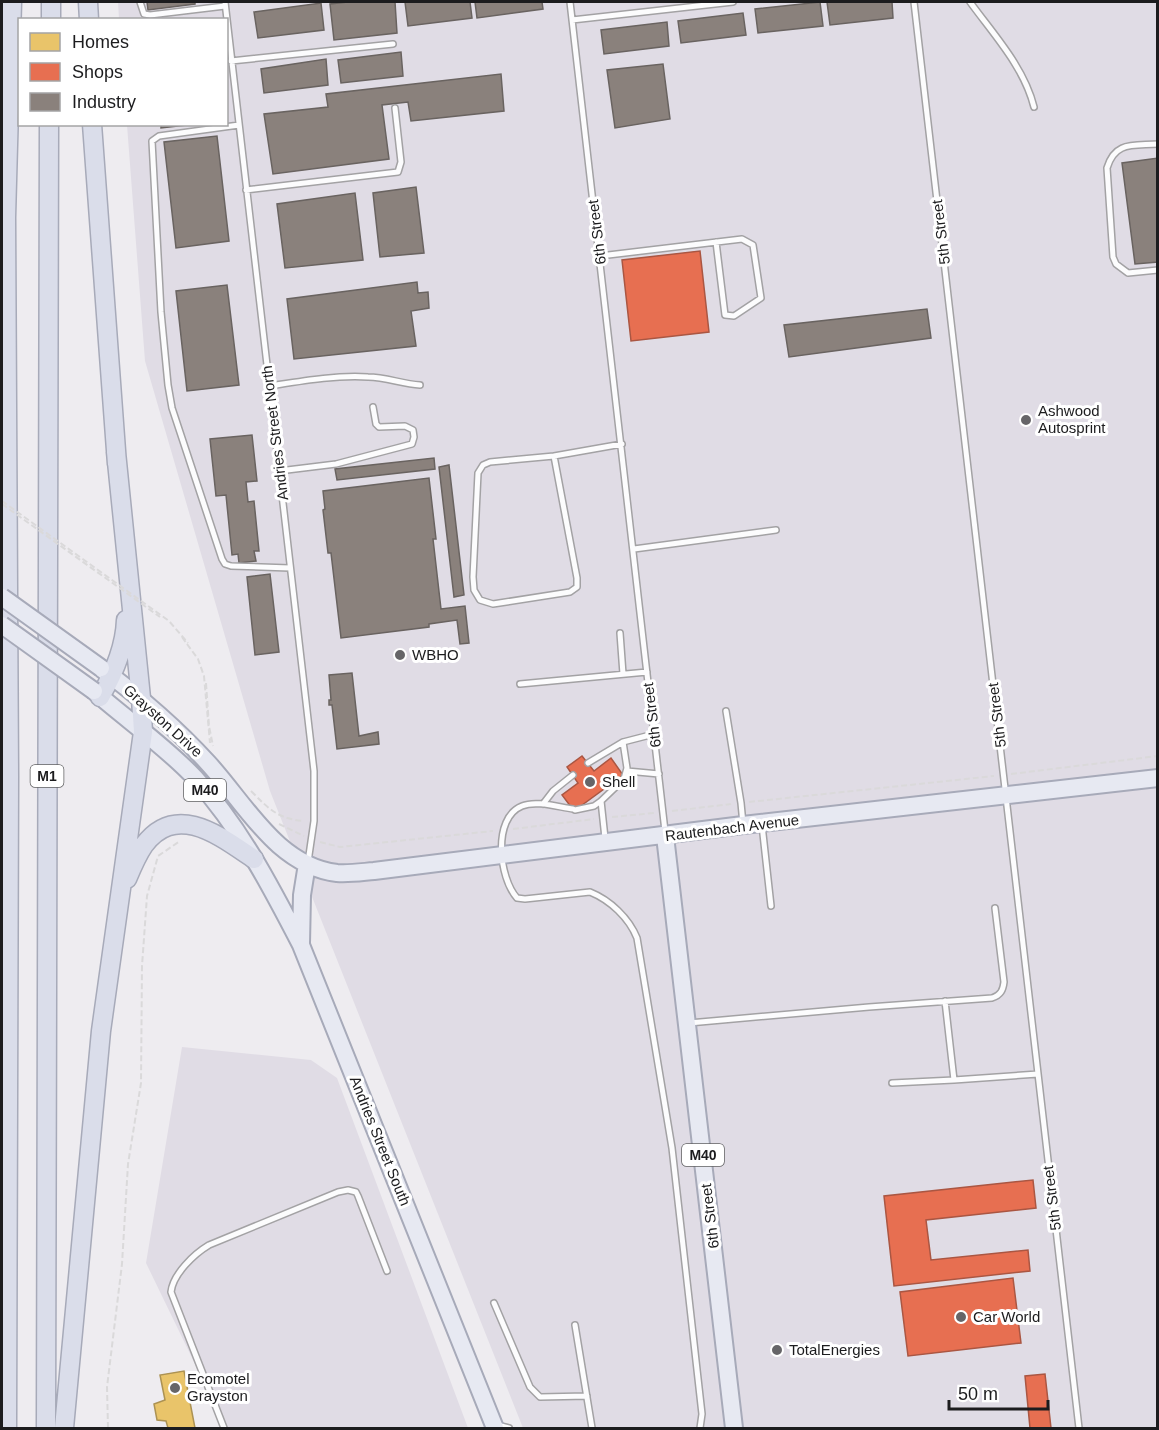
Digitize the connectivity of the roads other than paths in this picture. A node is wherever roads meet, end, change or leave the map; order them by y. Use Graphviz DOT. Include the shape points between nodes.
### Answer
graph roads {
  1 [pos="12,2"];
  2 [pos="51,2"];
  3 [pos="88,2"];
  4 [pos="140,2"];
  5 [pos="570,2"];
  6 [pos="733,2"];
  7 [pos="914,2"];
  8 [pos="970,2"];
  9 [pos="225,4"];
  10 [pos="51,18"];
  11 [pos="89,18"];
  12 [pos="572,20"];
  13 [pos="228,32"];
  14 [pos="393,44"];
  15 [pos="231,61"];
  16 [pos="395,108"];
  17 [pos="1034,108"];
  18 [pos="239,125"];
  19 [pos="49,126"];
  20 [pos="92,126"];
  21 [pos="1158,144"];
  22 [pos="246,190"];
  23 [pos="716,242"];
  24 [pos="600,256"];
  25 [pos="1158,270"];
  26 [pos="420,384"];
  27 [pos="270,386"];
  28 [pos="373,406"];
  29 [pos="622,444"];
  30 [pos="116,452"];
  31 [pos="554,456"];
  32 [pos="279,471"];
  33 [pos="776,530"];
  34 [pos="634,549"];
  35 [pos="290,568"];
  36 [pos="2,597"];
  37 [pos="2,625"];
  38 [pos="620,633"];
  39 [pos="107,672"];
  40 [pos="647,672"];
  41 [pos="622,674"];
  42 [pos="520,684"];
  43 [pos="97,694"];
  44 [pos="141,698"];
  45 [pos="726,711"];
  46 [pos="143,732"];
  47 [pos="654,734"];
  48 [pos="623,742"];
  49 [pos="588,763"];
  50 [pos="627,771"];
  51 [pos="658,774"];
  52 [pos="573,775"];
  53 [pos="1158,778"];
  54 [pos="1007,796"];
  55 [pos="601,801"];
  56 [pos="543,804"];
  57 [pos="762,823"];
  58 [pos="743,825"];
  59 [pos="665,836"];
  60 [pos="606,843"];
  61 [pos="501,856"];
  62 [pos="254,859"];
  63 [pos="307,864"];
  64 [pos="119,895"];
  65 [pos="771,906"];
  66 [pos="995,908"];
  67 [pos="301,945"];
  68 [pos="945,1001"];
  69 [pos="687,1023"];
  70 [pos="1038,1074"];
  71 [pos="954,1080"];
  72 [pos="892,1083"];
  73 [pos="387,1271"];
  74 [pos="494,1303"];
  75 [pos="575,1325"];
  76 [pos="587,1396"];
  77 [pos="2,1397"];
  78 [pos="500,1427"];
  79 [pos="5,1428"];
  80 [pos="46,1428"];
  81 [pos="64,1428"];
  82 [pos="224,1428"];
  83 [pos="592,1428"];
  84 [pos="700,1428"];
  85 [pos="734,1428"];
  86 [pos="1079,1428"];
  1 -- 79 [label="highway, M1" via="6,217 9,742"];
  2 -- 10 [label="highway"];
  3 -- 11 [label="highway"];
  4 -- 9 [label="lane" via="144,14 150,15"];
  5 -- 12 [label="lane, 6th Street"];
  6 -- 12 [label="lane"];
  7 -- 54 [label="lane, 5th Street"];
  8 -- 17 [label="lane" via="1012,60 1030,92"];
  12 -- 24 [label="lane, 6th Street"];
  13 -- 15 [label="lane, Andries Street North"];
  14 -- 15 [label="lane"];
  15 -- 18 [label="lane, Andries Street North"];
  16 -- 22 [label="lane" via="401,162 398,172"];
  18 -- 22 [label="lane, Andries Street North"];
  18 -- 35 [label="lane" via="159,136 152,141 168,385 172,408 225,564"];
  19 -- 80 [label="highway, M1"];
  20 -- 30 [label="highway"];
  21 -- 25 [label="lane" via="1120,148 1111,154 1107,168 1116,264 1128,273"];
  22 -- 27 [label="lane, Andries Street North"];
  23 -- 23 [label="lane" via="742,239 753,245 761,298 734,316 725,315"];
  23 -- 24 [label="lane"];
  24 -- 29 [label="lane, 6th Street"];
  26 -- 27 [label="lane" via="371,377 334,377"];
  27 -- 32 [label="lane, Andries Street North"];
  28 -- 32 [label="lane" via="379,428 405,426 413,430 412,444 336,464"];
  29 -- 31 [label="lane"];
  29 -- 34 [label="lane, 6th Street"];
  30 -- 39 [label="highway" via="125,638"];
  30 -- 44 [label="highway"];
  31 -- 31 [label="lane" via="577,587 570,592 493,604 480,600 473,577 478,473 490,462"];
  32 -- 35 [label="lane, Andries Street North"];
  33 -- 34 [label="lane"];
  34 -- 40 [label="lane, 6th Street"];
  35 -- 63 [label="lane, Andries Street North" via="314,771 314,821"];
  36 -- 39 [label="main road, Grayston Drive / M40, bridge"];
  37 -- 43 [label="main road, Grayston Drive / M40, bridge"];
  38 -- 41 [label="lane"];
  39 -- 43 [label="highway"];
  39 -- 44 [label="main road, Grayston Drive / M40"];
  40 -- 41 [label="lane"];
  40 -- 47 [label="lane, 6th Street"];
  41 -- 42 [label="lane"];
  43 -- 46 [label="main road, Grayston Drive / M40"];
  44 -- 46 [label="highway"];
  44 -- 63 [label="main road, Grayston Drive / M40" via="209,763 267,833"];
  45 -- 58 [label="lane"];
  46 -- 62 [label="main road, Grayston Drive / M40" via="195,778"];
  46 -- 64 [label="highway"];
  47 -- 48 [label="lane"];
  47 -- 51 [label="lane, 6th Street"];
  48 -- 49 [label="lane"];
  48 -- 50 [label="lane"];
  50 -- 51 [label="lane"];
  50 -- 55 [label="lane"];
  51 -- 59 [label="lane, 6th Street"];
  52 -- 56 [label="lane"];
  53 -- 54 [label="main road, Rautenbach Avenue"];
  54 -- 57 [label="main road, Rautenbach Avenue"];
  54 -- 70 [label="lane, 5th Street"];
  55 -- 56 [label="lane" via="574,810"];
  55 -- 60 [label="lane"];
  56 -- 61 [label="lane" via="526,804 511,814 503,830"];
  57 -- 58 [label="main road, Rautenbach Avenue"];
  57 -- 65 [label="lane"];
  58 -- 59 [label="main road, Rautenbach Avenue"];
  59 -- 60 [label="main road, Rautenbach Avenue / M40"];
  59 -- 69 [label="main road, 6th Street / M40"];
  60 -- 61 [label="main road, Rautenbach Avenue / M40"];
  61 -- 63 [label="main road, Rautenbach Avenue / M40" via="352,873"];
  61 -- 84 [label="lane" via="510,891 517,898 590,892 625,917 637,938 672,1148 702,1414"];
  62 -- 64 [label="highway" via="206,829 175,825 148,840"];
  62 -- 67 [label="main road, Andries Street South / M40"];
  63 -- 67 [label="main road"];
  64 -- 81 [label="highway" via="100,1042"];
  66 -- 68 [label="lane" via="1003,990 992,998"];
  67 -- 78 [label="main road, Andries Street South / M40"];
  68 -- 69 [label="lane"];
  68 -- 71 [label="lane"];
  69 -- 85 [label="main road, 6th Street / M40"];
  70 -- 71 [label="lane"];
  70 -- 86 [label="lane, 5th Street"];
  71 -- 72 [label="lane"];
  73 -- 82 [label="lane" via="353,1190 338,1192 198,1253 174,1282 171,1292"];
  74 -- 76 [label="lane" via="534,1394"];
  75 -- 76 [label="lane"];
  76 -- 83 [label="lane"];
  77 -- 79 [label="highway"];
}
